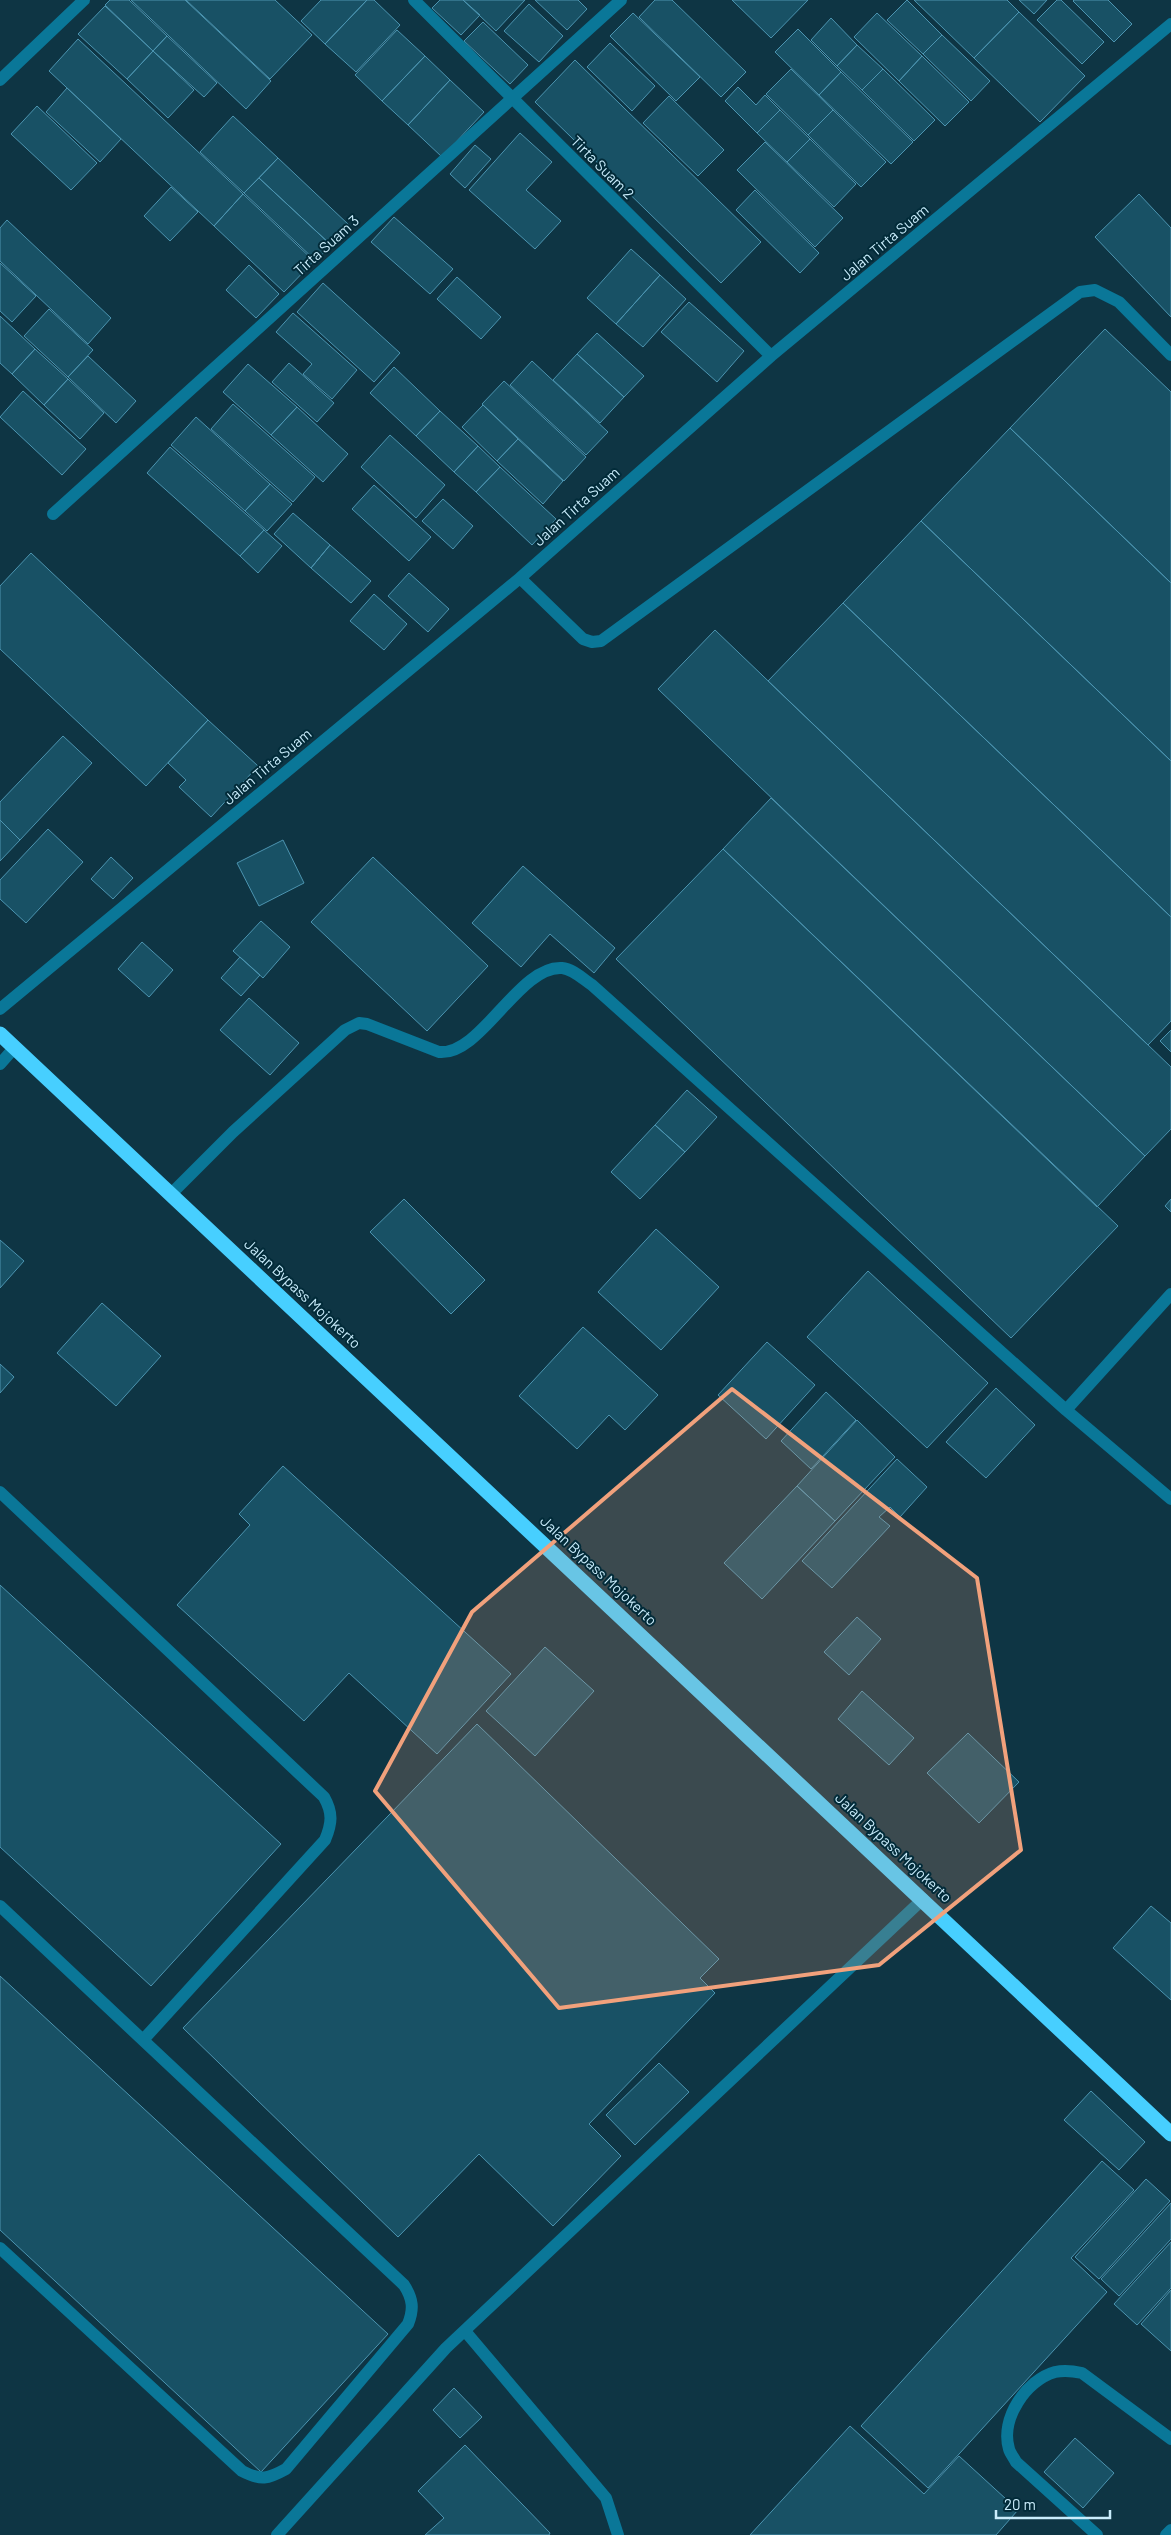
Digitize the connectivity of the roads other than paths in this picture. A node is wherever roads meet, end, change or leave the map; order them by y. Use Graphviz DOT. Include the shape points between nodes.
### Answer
graph roads {
  1 [pos="84,0"];
  2 [pos="414,0"];
  3 [pos="621,0"];
  4 [pos="1171,24"];
  5 [pos="0,80"];
  6 [pos="511,98"];
  7 [pos="771,356"];
  8 [pos="1171,356"];
  9 [pos="53,514"];
  10 [pos="520,578"];
  11 [pos="0,1009"];
  12 [pos="0,1034"];
  13 [pos="15,1046"];
  14 [pos="0,1064"];
  15 [pos="172,1193"];
  16 [pos="1171,1294"];
  17 [pos="1066,1410"];
  18 [pos="0,1492"];
  19 [pos="1171,1499"];
  20 [pos="923,1899"];
  21 [pos="0,1906"];
  22 [pos="143,2040"];
  23 [pos="1171,2134"];
  24 [pos="0,2248"];
  25 [pos="465,2331"];
  26 [pos="1171,2439"];
  27 [pos="1171,2530"];
  28 [pos="276,2535"];
  29 [pos="618,2535"];
  30 [pos="1097,2535"];
  31 [pos="1166,2535"];
  1 -- 5 [label="street"];
  2 -- 6 [label="street, Tirta Suam 2"];
  3 -- 6 [label="street, Tirta Suam 3"];
  4 -- 7 [label="street, Jalan Tirta Suam"];
  6 -- 7 [label="street, Tirta Suam 2"];
  6 -- 9 [label="street, Tirta Suam 3"];
  7 -- 10 [label="street, Jalan Tirta Suam"];
  8 -- 10 [label="street" via="1119,302 1095,290 1080,292 601,641 583,639"];
  10 -- 11 [label="street, Jalan Tirta Suam"];
  12 -- 13 [label="highway, Jalan Bypass Mojokerto"];
  13 -- 14 [label="street"];
  13 -- 15 [label="highway, Jalan Bypass Mojokerto"];
  15 -- 17 [label="street" via="240,1126 352,1026 360,1023 373,1026 448,1053 464,1045 531,981 549,970 562,968 592,985"];
  15 -- 20 [label="highway, Jalan Bypass Mojokerto"];
  16 -- 17 [label="street"];
  17 -- 19 [label="street"];
  18 -- 22 [label="street" via="324,1797 330,1809 331,1823 325,1840"];
  20 -- 23 [label="highway, Jalan Bypass Mojokerto"];
  20 -- 25 [label="street"];
  21 -- 22 [label="street"];
  22 -- 24 [label="street" via="404,2285 411,2296 413,2311 408,2324 286,2469 272,2476 257,2478 242,2471"];
  25 -- 28 [label="street"];
  25 -- 29 [label="street" via="606,2498"];
  26 -- 30 [label="street" via="1082,2373 1055,2372 1043,2377 1022,2396 1009,2422 1009,2449 1016,2462"];
  27 -- 31 [label="street"];
}
